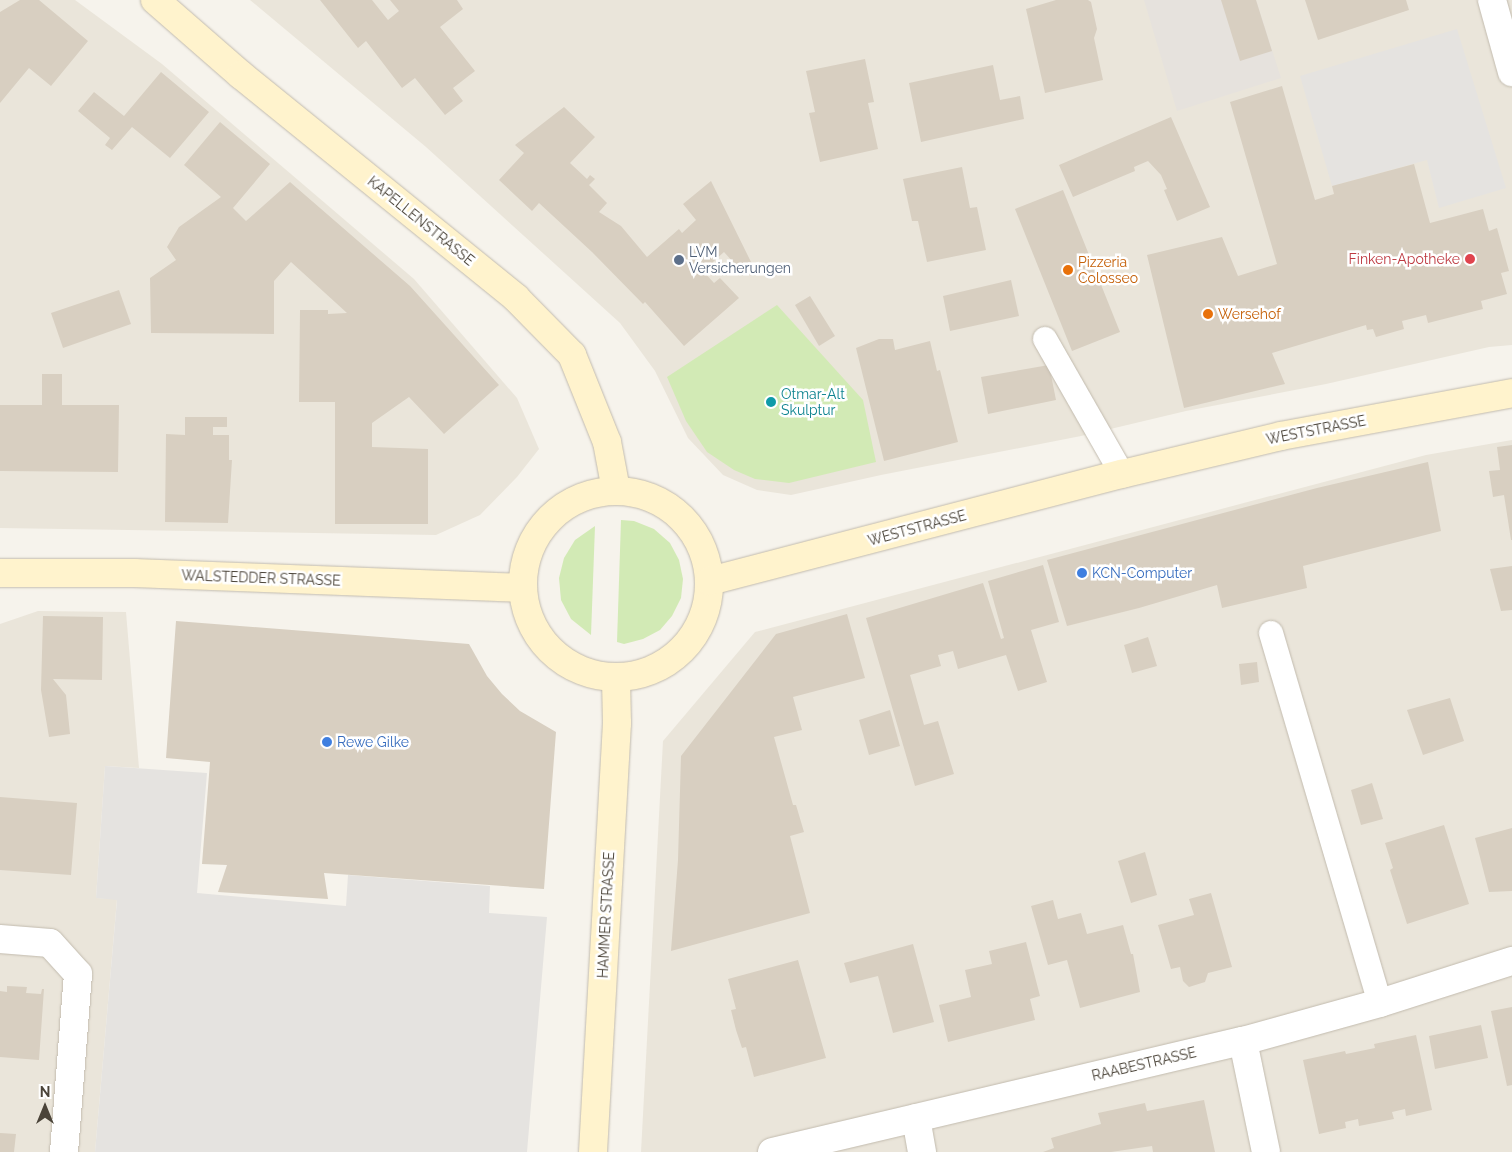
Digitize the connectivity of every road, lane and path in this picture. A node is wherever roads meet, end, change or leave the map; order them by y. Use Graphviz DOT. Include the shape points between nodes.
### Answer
graph roads {
  1 [pos="155,0"];
  2 [pos="1492,0"];
  3 [pos="1512,72"];
  4 [pos="1045,339"];
  5 [pos="1512,393"];
  6 [pos="1122,474"];
  7 [pos="616,490"];
  8 [pos="0,573"];
  9 [pos="710,581"];
  10 [pos="521,588"];
  11 [pos="1271,633"];
  12 [pos="616,678"];
  13 [pos="0,939"];
  14 [pos="1512,961"];
  15 [pos="1380,1003"];
  16 [pos="1243,1041"];
  17 [pos="916,1118"];
  18 [pos="64,1152"];
  19 [pos="593,1152"];
  20 [pos="772,1152"];
  21 [pos="922,1152"];
  22 [pos="1266,1152"];
  1 -- 7 [label="main road, KAPELLENSTRASSE" via="240,75 516,298 572,355 607,442"];
  2 -- 3 [label="street"];
  4 -- 6 [label="lane"];
  5 -- 6 [label="main road, WESTSTRASSE" via="1281,436"];
  6 -- 9 [label="main road, WESTSTRASSE"];
  7 -- 9 [label="main road" via="645,494 671,507 691,527 705,553"];
  7 -- 10 [label="main road" via="586,495 559,508 538,530 525,558"];
  8 -- 10 [label="main road, WALSTEDDER STRASSE" via="141,573"];
  9 -- 12 [label="main road" via="706,611 693,637 672,659 646,673"];
  10 -- 12 [label="main road" via="527,616 541,641 562,661 588,674"];
  11 -- 15 [label="lane"];
  12 -- 19 [label="main road, HAMMER STRASSE" via="617,723"];
  13 -- 18 [label="street" via="50,943 78,974"];
  14 -- 15 [label="street, RAABESTRASSE"];
  15 -- 16 [label="street, RAABESTRASSE"];
  16 -- 17 [label="street, RAABESTRASSE"];
  16 -- 22 [label="street"];
  17 -- 20 [label="street, RAABESTRASSE"];
  17 -- 21 [label="street"];
}
